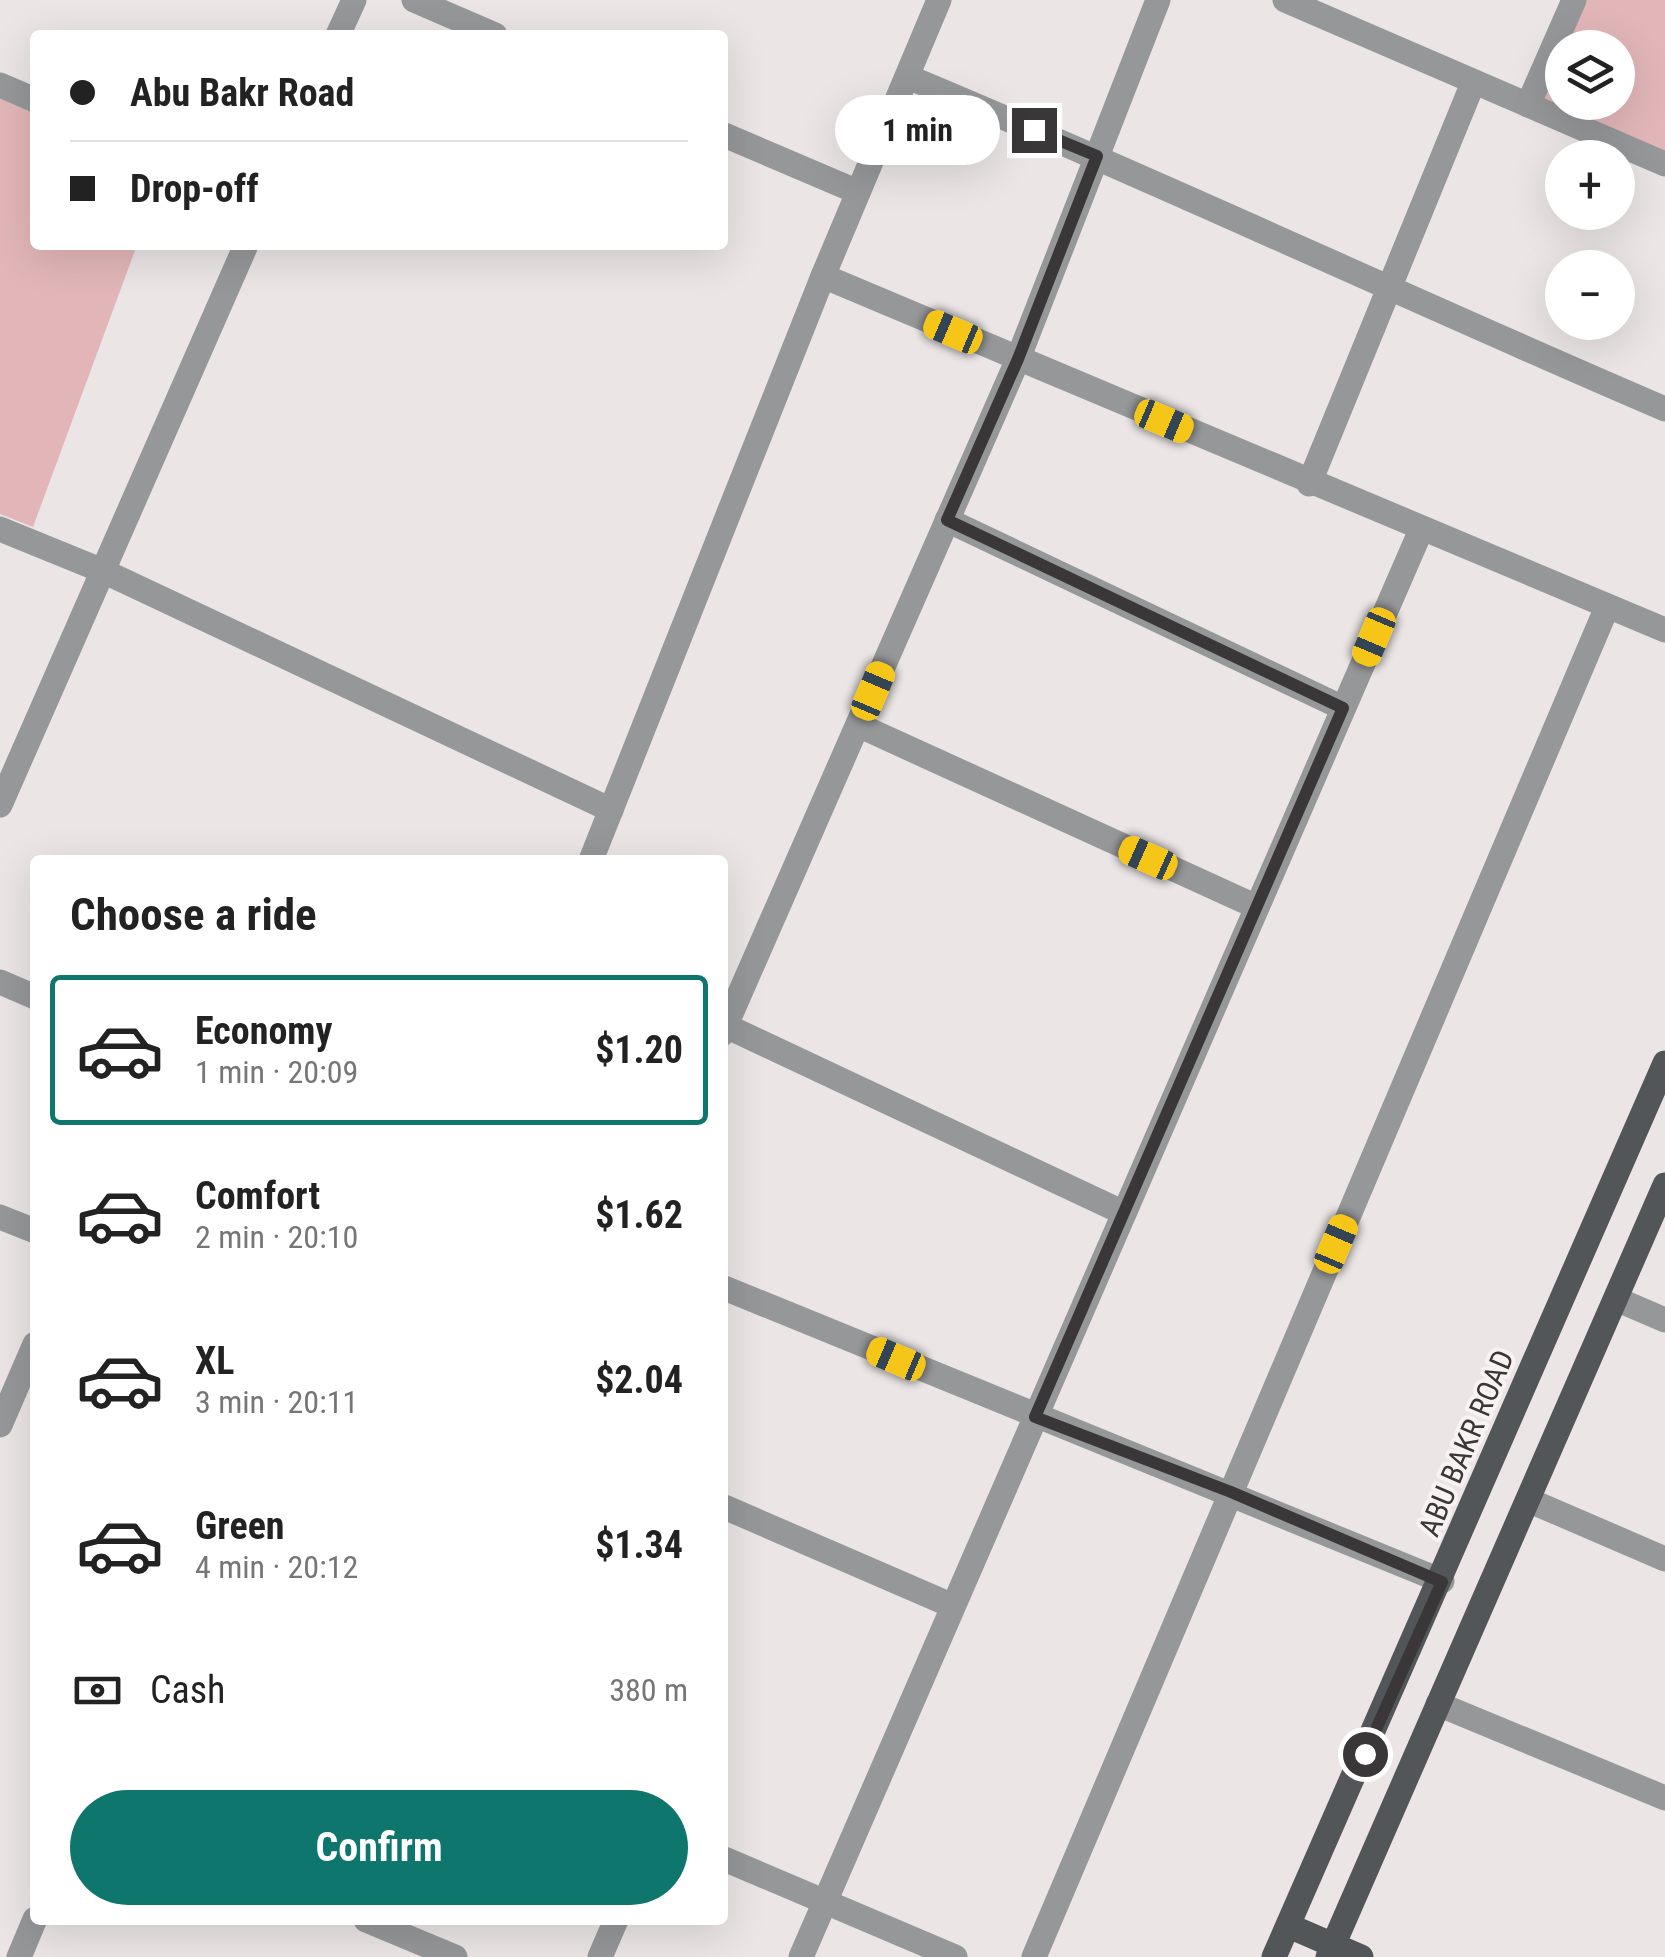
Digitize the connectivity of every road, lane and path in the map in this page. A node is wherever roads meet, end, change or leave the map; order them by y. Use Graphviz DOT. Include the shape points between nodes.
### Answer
graph roads {
  1 [pos="354,0"];
  2 [pos="414,0"];
  3 [pos="939,0"];
  4 [pos="1158,0"];
  5 [pos="1286,0"];
  6 [pos="1574,0"];
  7 [pos="340,30"];
  8 [pos="483,30"];
  9 [pos="908,78"];
  10 [pos="1474,83"];
  11 [pos="0,85"];
  12 [pos="30,98"];
  13 [pos="1528,105"];
  14 [pos="728,137"];
  15 [pos="1097,156"];
  16 [pos="1665,164"];
  17 [pos="858,192"];
  18 [pos="244,250"];
  19 [pos="823,276"];
  20 [pos="1388,290"];
  21 [pos="1018,359"];
  22 [pos="1665,409"];
  23 [pos="1309,484"];
  24 [pos="947,520"];
  25 [pos="0,529"];
  26 [pos="1421,530"];
  27 [pos="103,571"];
  28 [pos="1607,606"];
  29 [pos="1665,630"];
  30 [pos="1343,708"];
  31 [pos="858,725"];
  32 [pos="3,788"];
  33 [pos="611,810"];
  34 [pos="593,855"];
  35 [pos="1257,907"];
  36 [pos="0,982"];
  37 [pos="30,995"];
  38 [pos="728,1021"];
  39 [pos="728,1032"];
  40 [pos="1665,1063"];
  41 [pos="1665,1185"];
  42 [pos="1124,1213"];
  43 [pos="0,1216"];
  44 [pos="30,1229"];
  45 [pos="728,1289"];
  46 [pos="1616,1299"];
  47 [pos="1665,1320"];
  48 [pos="30,1356"];
  49 [pos="1035,1417"];
  50 [pos="0,1425"];
  51 [pos="1231,1492"];
  52 [pos="1528,1500"];
  53 [pos="728,1509"];
  54 [pos="1665,1559"];
  55 [pos="1442,1582"];
  56 [pos="953,1606"];
  57 [pos="1438,1704"];
  58 [pos="1665,1798"];
  59 [pos="728,1861"];
  60 [pos="825,1901"];
  61 [pos="33,1925"];
  62 [pos="378,1925"];
  63 [pos="614,1925"];
  64 [pos="1289,1926"];
  65 [pos="1330,1951"];
  66 [pos="19,1957"];
  67 [pos="454,1957"];
  68 [pos="600,1957"];
  69 [pos="801,1957"];
  70 [pos="955,1957"];
  71 [pos="1034,1957"];
  72 [pos="1274,1957"];
  73 [pos="1361,1957"];
  1 -- 7 [label="street"];
  2 -- 8 [label="street"];
  3 -- 9 [label="street"];
  4 -- 15 [label="street"];
  5 -- 10 [label="street"];
  6 -- 13 [label="street"];
  9 -- 15 [label="street"];
  9 -- 17 [label="street"];
  10 -- 13 [label="street"];
  10 -- 20 [label="street"];
  11 -- 12 [label="street"];
  13 -- 16 [label="street"];
  14 -- 17 [label="street"];
  15 -- 20 [label="street"];
  15 -- 21 [label="street"];
  17 -- 19 [label="street"];
  18 -- 27 [label="street"];
  19 -- 21 [label="street"];
  19 -- 33 [label="street"];
  20 -- 22 [label="street"];
  20 -- 23 [label="street"];
  21 -- 23 [label="street"];
  21 -- 24 [label="street"];
  23 -- 26 [label="street"];
  24 -- 30 [label="street"];
  24 -- 31 [label="street"];
  25 -- 27 [label="street"];
  26 -- 28 [label="street"];
  26 -- 30 [label="street"];
  27 -- 32 [label="street"];
  27 -- 33 [label="street"];
  28 -- 29 [label="street"];
  28 -- 51 [label="street"];
  30 -- 35 [label="street"];
  31 -- 35 [label="street"];
  31 -- 38 [label="street"];
  33 -- 34 [label="street"];
  35 -- 42 [label="street"];
  36 -- 37 [label="street"];
  39 -- 42 [label="street"];
  40 -- 55 [label="main road, ABU BAKR ROAD"];
  41 -- 46 [label="main road"];
  42 -- 49 [label="street"];
  43 -- 44 [label="street"];
  45 -- 49 [label="street"];
  46 -- 47 [label="street"];
  46 -- 52 [label="main road"];
  48 -- 50 [label="street"];
  49 -- 51 [label="street"];
  49 -- 56 [label="street"];
  51 -- 55 [label="street"];
  51 -- 71 [label="street"];
  52 -- 54 [label="street"];
  52 -- 57 [label="main road"];
  53 -- 56 [label="street"];
  55 -- 64 [label="main road, ABU BAKR ROAD"];
  56 -- 60 [label="street"];
  57 -- 58 [label="street"];
  57 -- 65 [label="main road"];
  59 -- 60 [label="street"];
  60 -- 69 [label="street"];
  60 -- 70 [label="street"];
  61 -- 66 [label="street"];
  62 -- 67 [label="street"];
  63 -- 68 [label="street"];
  64 -- 65 [label="main road"];
  64 -- 72 [label="main road, ABU BAKR ROAD"];
  65 -- 73 [label="main road"];
}
